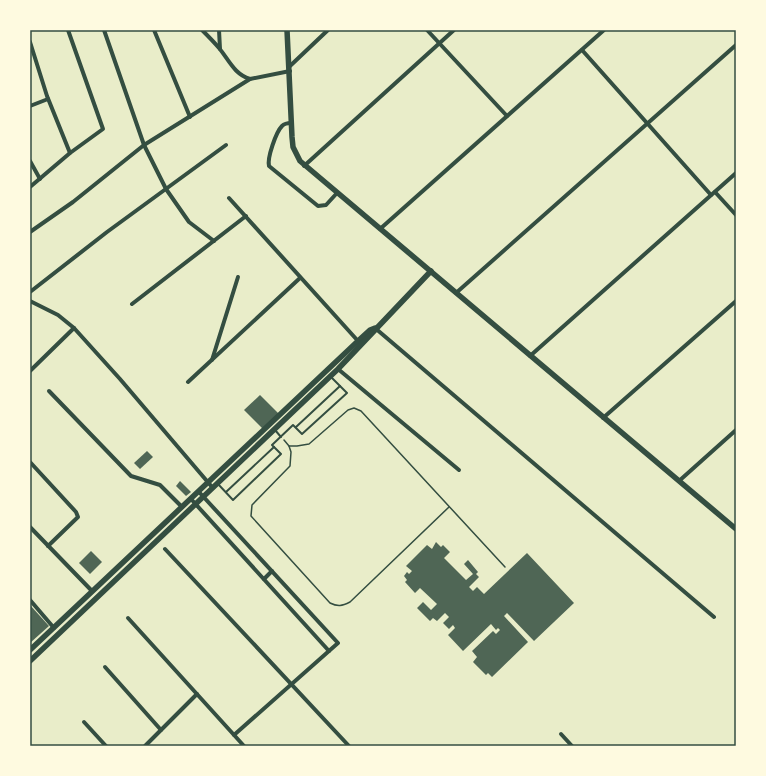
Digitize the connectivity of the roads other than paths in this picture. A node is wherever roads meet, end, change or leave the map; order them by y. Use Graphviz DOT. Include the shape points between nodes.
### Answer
graph roads {
  1 [pos="68,30"];
  2 [pos="104,30"];
  3 [pos="154,30"];
  4 [pos="202,30"];
  5 [pos="219,30"];
  6 [pos="287,30"];
  7 [pos="328,30"];
  8 [pos="427,30"];
  9 [pos="454,30"];
  10 [pos="604,30"];
  11 [pos="30,42"];
  12 [pos="439,43"];
  13 [pos="736,45"];
  14 [pos="220,49"];
  15 [pos="582,50"];
  16 [pos="290,68"];
  17 [pos="250,79"];
  18 [pos="48,99"];
  19 [pos="30,106"];
  20 [pos="507,116"];
  21 [pos="190,117"];
  22 [pos="291,123"];
  23 [pos="647,124"];
  24 [pos="144,145"];
  25 [pos="226,145"];
  26 [pos="70,153"];
  27 [pos="30,161"];
  28 [pos="304,166"];
  29 [pos="736,173"];
  30 [pos="40,178"];
  31 [pos="30,187"];
  32 [pos="166,189"];
  33 [pos="337,193"];
  34 [pos="713,193"];
  35 [pos="229,198"];
  36 [pos="736,215"];
  37 [pos="246,216"];
  38 [pos="380,229"];
  39 [pos="30,232"];
  40 [pos="214,241"];
  41 [pos="431,272"];
  42 [pos="238,277"];
  43 [pos="300,278"];
  44 [pos="30,292"];
  45 [pos="456,293"];
  46 [pos="30,301"];
  47 [pos="736,301"];
  48 [pos="132,304"];
  49 [pos="74,328"];
  50 [pos="375,328"];
  51 [pos="358,341"];
  52 [pos="530,356"];
  53 [pos="212,360"];
  54 [pos="338,368"];
  55 [pos="30,371"];
  56 [pos="328,374"];
  57 [pos="188,382"];
  58 [pos="340,386"];
  59 [pos="49,391"];
  60 [pos="603,418"];
  61 [pos="272,427"];
  62 [pos="296,428"];
  63 [pos="736,430"];
  64 [pos="281,437"];
  65 [pos="274,447"];
  66 [pos="30,462"];
  67 [pos="459,470"];
  68 [pos="679,481"];
  69 [pos="212,484"];
  70 [pos="226,492"];
  71 [pos="201,494"];
  72 [pos="193,501"];
  73 [pos="182,508"];
  74 [pos="30,528"];
  75 [pos="736,528"];
  76 [pos="48,546"];
  77 [pos="165,549"];
  78 [pos="272,571"];
  79 [pos="264,579"];
  80 [pos="92,591"];
  81 [pos="30,600"];
  82 [pos="714,617"];
  83 [pos="128,618"];
  84 [pos="54,628"];
  85 [pos="30,650"];
  86 [pos="329,651"];
  87 [pos="30,661"];
  88 [pos="105,667"];
  89 [pos="292,685"];
  90 [pos="197,694"];
  91 [pos="84,722"];
  92 [pos="161,730"];
  93 [pos="561,734"];
  94 [pos="234,735"];
  95 [pos="106,746"];
  96 [pos="146,746"];
  97 [pos="244,746"];
  98 [pos="349,746"];
  99 [pos="572,746"];
  1 -- 26 [label="street" via="103,129"];
  2 -- 24 [label="street"];
  3 -- 21 [label="street"];
  4 -- 14 [label="street"];
  5 -- 14 [label="street"];
  6 -- 16 [label="street"];
  7 -- 16 [label="street"];
  8 -- 12 [label="street"];
  9 -- 12 [label="street"];
  10 -- 15 [label="street"];
  11 -- 18 [label="street"];
  12 -- 20 [label="street"];
  12 -- 28 [label="street"];
  13 -- 23 [label="street"];
  14 -- 17 [label="street" via="238,73"];
  15 -- 20 [label="street"];
  15 -- 23 [label="street"];
  16 -- 17 [label="street"];
  16 -- 22 [label="street"];
  17 -- 21 [label="street"];
  18 -- 19 [label="street"];
  18 -- 26 [label="street"];
  20 -- 38 [label="street"];
  21 -- 24 [label="street"];
  22 -- 28 [label="street" via="293,147"];
  22 -- 33 [label="street" via="284,125 279,131 268,159 269,166 318,206 326,205"];
  23 -- 34 [label="street"];
  23 -- 45 [label="street"];
  24 -- 32 [label="street"];
  24 -- 39 [label="street" via="73,202"];
  25 -- 32 [label="street"];
  26 -- 30 [label="street"];
  27 -- 30 [label="street"];
  28 -- 33 [label="street"];
  29 -- 34 [label="street"];
  30 -- 31 [label="street"];
  32 -- 40 [label="street" via="189,222"];
  32 -- 44 [label="street"];
  33 -- 38 [label="street"];
  34 -- 36 [label="street"];
  34 -- 52 [label="street"];
  35 -- 37 [label="street"];
  37 -- 40 [label="street"];
  37 -- 43 [label="street"];
  38 -- 41 [label="street"];
  40 -- 48 [label="street"];
  41 -- 45 [label="street"];
  41 -- 50 [label="street"];
  42 -- 53 [label="street"];
  43 -- 51 [label="street"];
  43 -- 53 [label="street"];
  45 -- 52 [label="street"];
  46 -- 49 [label="street" via="58,314"];
  47 -- 60 [label="street"];
  49 -- 55 [label="street"];
  49 -- 69 [label="street"];
  50 -- 51 [label="street"];
  50 -- 54 [label="street" via="373,334"];
  50 -- 82 [label="street"];
  51 -- 56 [label="street"];
  52 -- 60 [label="street"];
  53 -- 57 [label="street"];
  54 -- 56 [label="street"];
  54 -- 67 [label="street"];
  56 -- 58 [label="lane"];
  56 -- 61 [label="street"];
  58 -- 62 [label="lane"];
  58 -- 62 [label="lane" via="347,393 302,434"];
  59 -- 73 [label="street" via="131,476 160,485"];
  60 -- 68 [label="street"];
  61 -- 64 [label="lane"];
  61 -- 69 [label="street"];
  62 -- 64 [label="lane" via="293,425"];
  63 -- 68 [label="street"];
  64 -- 65 [label="lane" via="272,445"];
  65 -- 70 [label="lane"];
  65 -- 70 [label="lane" via="281,454 233,500"];
  66 -- 76 [label="street" via="78,517"];
  68 -- 75 [label="street"];
  69 -- 70 [label="lane"];
  69 -- 71 [label="street"];
  71 -- 72 [label="street"];
  71 -- 78 [label="street"];
  72 -- 73 [label="street"];
  72 -- 79 [label="street"];
  72 -- 87 [label="street"];
  73 -- 80 [label="street"];
  74 -- 76 [label="street"];
  76 -- 80 [label="street"];
  77 -- 89 [label="street"];
  78 -- 79 [label="street"];
  78 -- 86 [label="street" via="338,643"];
  79 -- 86 [label="street"];
  80 -- 84 [label="street"];
  81 -- 84 [label="street"];
  83 -- 90 [label="street"];
  84 -- 85 [label="street"];
  86 -- 89 [label="street"];
  88 -- 92 [label="street"];
  89 -- 94 [label="street"];
  89 -- 98 [label="street"];
  90 -- 92 [label="street"];
  90 -- 94 [label="street"];
  91 -- 95 [label="street"];
  92 -- 96 [label="street"];
  93 -- 99 [label="street"];
  94 -- 97 [label="street"];
}
